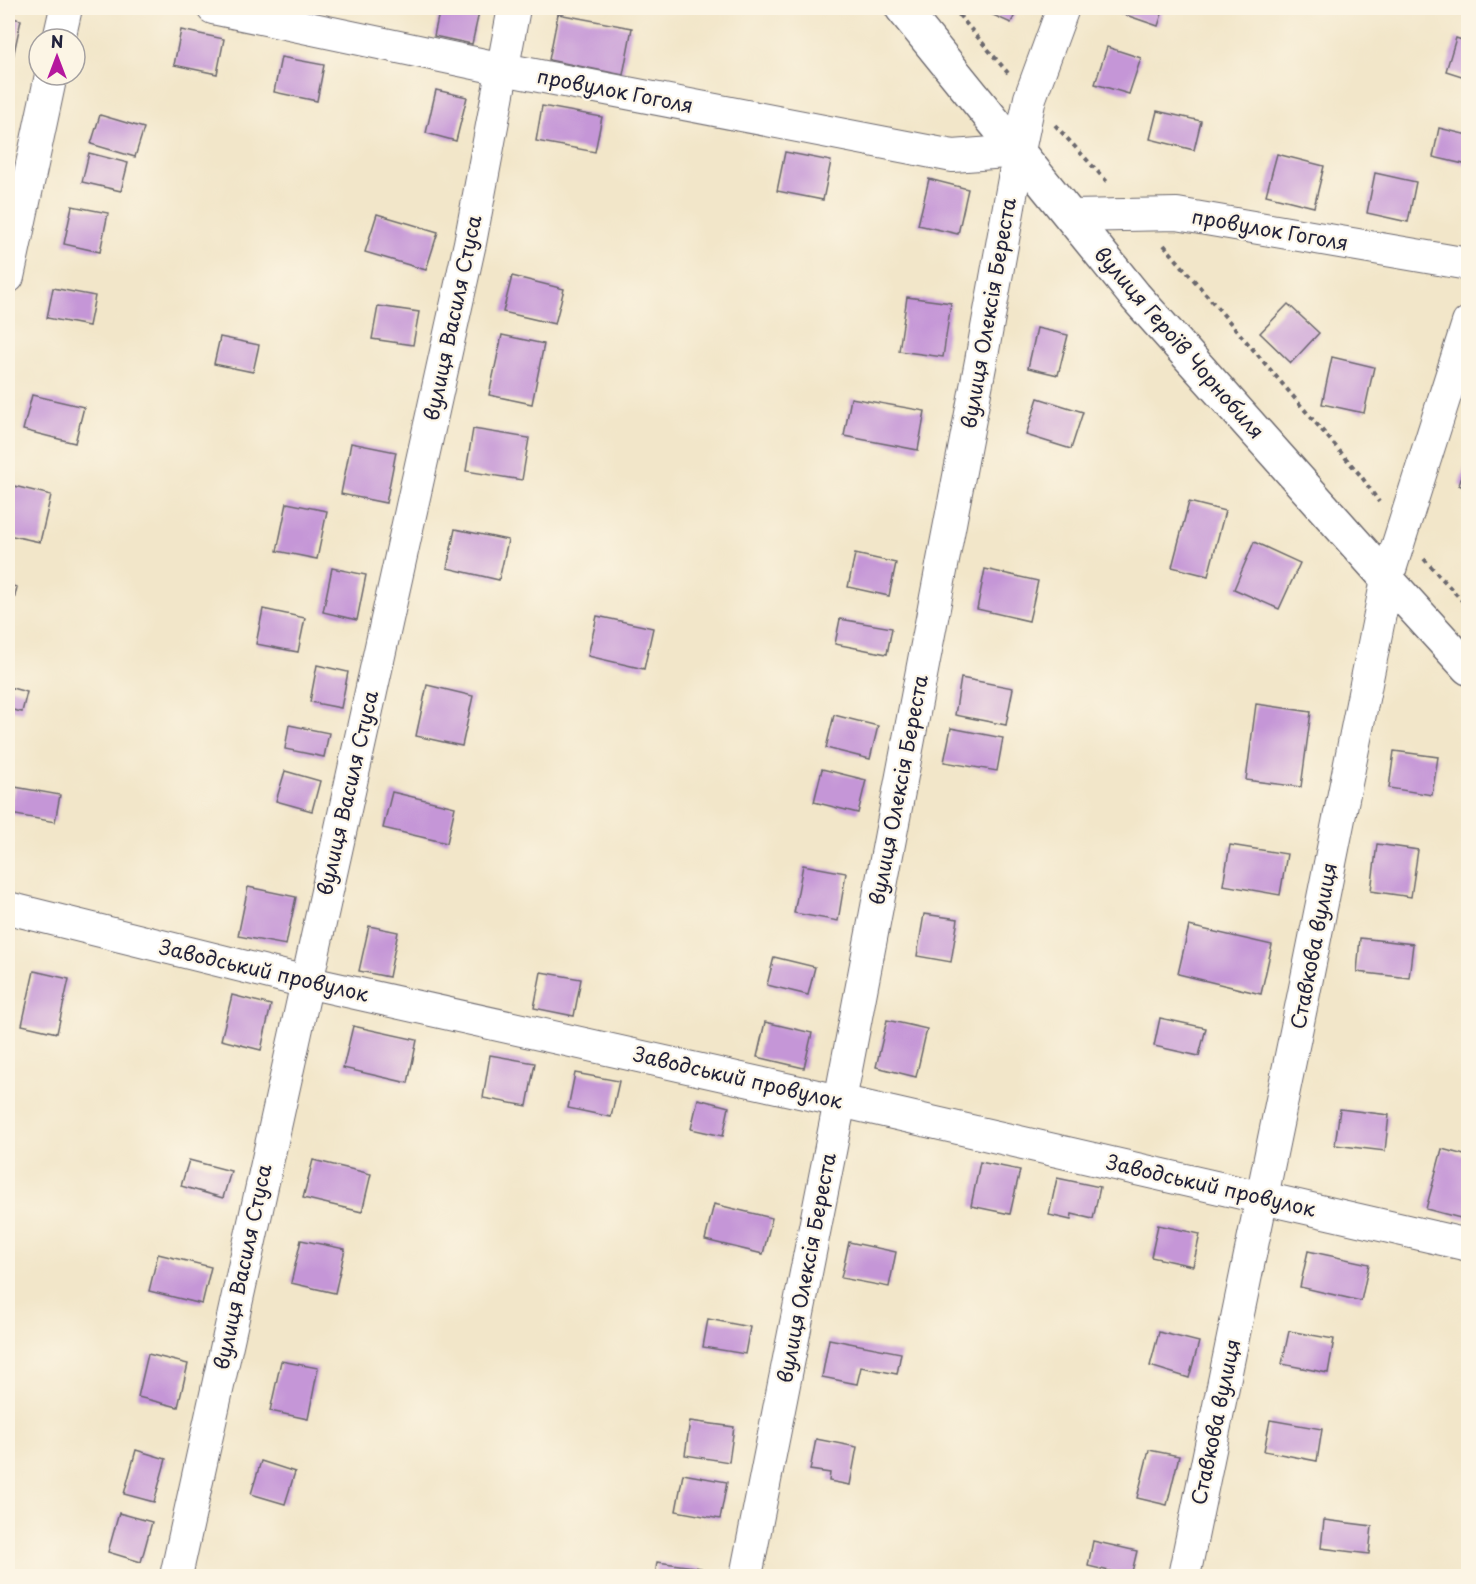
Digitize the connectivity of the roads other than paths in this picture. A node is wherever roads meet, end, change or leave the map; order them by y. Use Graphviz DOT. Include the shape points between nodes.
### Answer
graph roads {
  1 [pos="66,8"];
  2 [pos="213,8"];
  3 [pos="514,8"];
  4 [pos="902,8"];
  5 [pos="1063,8"];
  6 [pos="62,27"];
  7 [pos="503,69"];
  8 [pos="48,87"];
  9 [pos="1019,151"];
  10 [pos="1071,216"];
  11 [pos="1468,264"];
  12 [pos="8,277"];
  13 [pos="1468,323"];
  14 [pos="1387,579"];
  15 [pos="1468,668"];
  16 [pos="8,908"];
  17 [pos="306,982"];
  18 [pos="840,1101"];
  19 [pos="1263,1198"];
  20 [pos="1468,1245"];
  21 [pos="176,1576"];
  22 [pos="746,1576"];
  23 [pos="1184,1576"];
  1 -- 6 [label="street"];
  2 -- 7 [label="street, провулок Гоголя"];
  3 -- 7 [label="street, вулиця Василя Стуса"];
  4 -- 9 [label="street, вулиця Героїв Чорнобиля"];
  5 -- 9 [label="street, вулиця Олексія Береста" via="1030,98"];
  7 -- 9 [label="street, провулок Гоголя" via="953,156"];
  7 -- 17 [label="street, вулиця Василя Стуса" via="470,243"];
  8 -- 12 [label="street"];
  9 -- 10 [label="street, вулиця Героїв Чорнобиля"];
  9 -- 18 [label="street, вулиця Олексія Береста"];
  10 -- 11 [label="street, провулок Гоголя" via="1177,214"];
  10 -- 14 [label="street, вулиця Героїв Чорнобиля" via="1135,296"];
  13 -- 14 [label="street, Ставкова вулиця"];
  14 -- 15 [label="street, вулиця Героїв Чорнобиля"];
  14 -- 19 [label="street, Ставкова вулиця"];
  16 -- 17 [label="street, Заводський провулок"];
  17 -- 18 [label="street, Заводський провулок"];
  17 -- 21 [label="street, вулиця Василя Стуса"];
  18 -- 19 [label="street, Заводський провулок"];
  18 -- 22 [label="street, вулиця Олексія Береста"];
  19 -- 20 [label="street, Заводський провулок"];
  19 -- 23 [label="street, Ставкова вулиця"];
}
